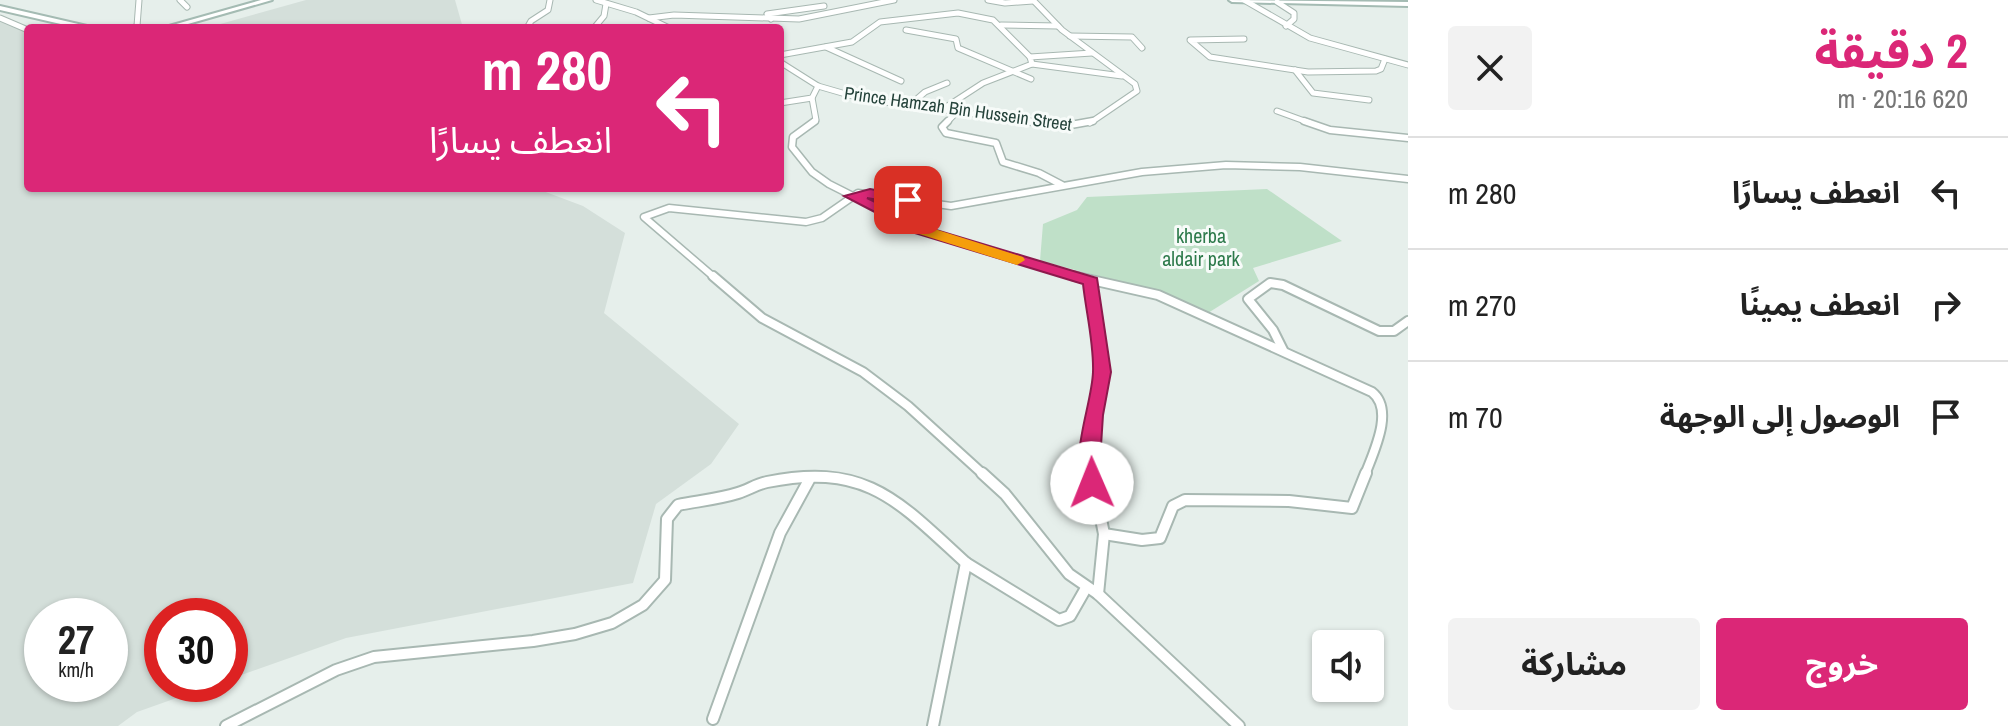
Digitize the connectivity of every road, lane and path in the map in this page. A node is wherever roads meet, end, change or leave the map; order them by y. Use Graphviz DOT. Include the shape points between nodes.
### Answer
graph roads {
  1 [pos="139,0"];
  2 [pos="180,0"];
  3 [pos="269,0"];
  4 [pos="275,0"];
  5 [pos="550,0"];
  6 [pos="596,0"];
  7 [pos="894,0"];
  8 [pos="988,0"];
  9 [pos="1033,0"];
  10 [pos="1232,0"];
  11 [pos="1244,0"];
  12 [pos="1290,0"];
  13 [pos="1277,2"];
  14 [pos="1408,3"];
  15 [pos="606,4"];
  16 [pos="824,6"];
  17 [pos="187,7"];
  18 [pos="1,11"];
  19 [pos="649,18"];
  20 [pos="772,19"];
  21 [pos="55,24"];
  22 [pos="67,24"];
  23 [pos="137,24"];
  24 [pos="181,24"];
  25 [pos="189,24"];
  26 [pos="529,24"];
  27 [pos="597,24"];
  28 [pos="661,24"];
  29 [pos="1001,25"];
  30 [pos="1058,26"];
  31 [pos="1286,26"];
  32 [pos="24,27"];
  33 [pos="906,30"];
  34 [pos="1070,36"];
  35 [pos="1244,39"];
  36 [pos="826,47"];
  37 [pos="1142,48"];
  38 [pos="1092,53"];
  39 [pos="784,54"];
  40 [pos="1030,57"];
  41 [pos="1385,59"];
  42 [pos="1032,64"];
  43 [pos="784,65"];
  44 [pos="1408,65"];
  45 [pos="1011,70"];
  46 [pos="1295,70"];
  47 [pos="1122,76"];
  48 [pos="1031,79"];
  49 [pos="901,81"];
  50 [pos="947,83"];
  51 [pos="818,86"];
  52 [pos="812,98"];
  53 [pos="1369,100"];
  54 [pos="784,102"];
  55 [pos="909,106"];
  56 [pos="942,109"];
  57 [pos="953,111"];
  58 [pos="1277,111"];
  59 [pos="1408,138"];
  60 [pos="1408,179"];
  61 [pos="1062,185"];
  62 [pos="852,196"];
  63 [pos="1091,281"];
  64 [pos="1408,321"];
  65 [pos="1283,350"];
  66 [pos="809,480"];
  67 [pos="1104,534"];
  68 [pos="966,563"];
  69 [pos="1086,588"];
  70 [pos="1098,594"];
  71 [pos="713,719"];
  72 [pos="226,726"];
  73 [pos="933,726"];
  74 [pos="1239,726"];
  1 -- 23 [label="street"];
  2 -- 17 [label="street"];
  3 -- 24 [label="main road"];
  4 -- 25 [label="main road"];
  5 -- 26 [label="street" via="548,10"];
  6 -- 15 [label="street"];
  7 -- 20 [label="street" via="817,17"];
  8 -- 9 [label="street"];
  9 -- 30 [label="street"];
  10 -- 11 [label="main road"];
  11 -- 14 [label="main road"];
  11 -- 31 [label="street"];
  12 -- 14 [label="main road"];
  13 -- 31 [label="street" via="1294,13"];
  15 -- 19 [label="street"];
  15 -- 27 [label="street"];
  16 -- 20 [label="street" via="767,14"];
  18 -- 21 [label="main road"];
  18 -- 22 [label="main road"];
  18 -- 32 [label="street"];
  19 -- 20 [label="street"];
  19 -- 28 [label="street"];
  29 -- 30 [label="street"];
  29 -- 36 [label="street" via="964,13 886,22 875,24 855,41"];
  29 -- 40 [label="street"];
  30 -- 34 [label="street"];
  31 -- 41 [label="street"];
  33 -- 45 [label="street" via="956,39 958,48"];
  34 -- 37 [label="street" via="1132,37"];
  34 -- 38 [label="street"];
  35 -- 46 [label="street" via="1190,40 1208,56"];
  36 -- 39 [label="street"];
  36 -- 49 [label="street"];
  38 -- 40 [label="street"];
  38 -- 47 [label="street"];
  40 -- 42 [label="street"];
  41 -- 44 [label="street"];
  41 -- 46 [label="street" via="1381,69 1368,72"];
  42 -- 45 [label="street"];
  42 -- 47 [label="street"];
  43 -- 51 [label="street, Prince Hamzah Bin Hussein Street"];
  45 -- 48 [label="street"];
  45 -- 56 [label="street"];
  46 -- 53 [label="street" via="1313,93"];
  47 -- 57 [label="street, Prince Hamzah Bin Hussein Street" via="1137,91 1082,126"];
  50 -- 55 [label="street"];
  51 -- 52 [label="street"];
  51 -- 55 [label="street, Prince Hamzah Bin Hussein Street"];
  52 -- 54 [label="street"];
  52 -- 62 [label="street" via="816,120 793,137 792,147 812,172"];
  55 -- 56 [label="street, Prince Hamzah Bin Hussein Street"];
  56 -- 57 [label="street, Prince Hamzah Bin Hussein Street"];
  57 -- 61 [label="street" via="942,127 946,133 996,143 1003,162"];
  58 -- 59 [label="street" via="1330,130"];
  60 -- 61 [label="street" via="1226,165"];
  61 -- 62 [label="street" via="951,206 870,193"];
  62 -- 63 [label="street" via="920,230"];
  62 -- 69 [label="street" via="822,218 806,222 669,208 644,217 762,318 863,372 908,406 1005,494"];
  63 -- 65 [label="street" via="1158,295"];
  63 -- 67 [label="street" via="1102,372 1090,461"];
  64 -- 65 [label="street" via="1394,331 1379,331 1270,283 1248,299"];
  65 -- 67 [label="street" via="1381,400 1380,426 1352,508 1185,500 1173,506 1160,538"];
  66 -- 68 [label="street" via="849,478 879,490"];
  66 -- 71 [label="street" via="780,533"];
  66 -- 72 [label="street" via="766,482 673,509 667,519 663,584 619,621 585,632 374,657"];
  67 -- 70 [label="street"];
  68 -- 69 [label="street" via="1059,620 1070,616"];
  68 -- 73 [label="street"];
  69 -- 70 [label="street"];
  70 -- 74 [label="street"];
}
